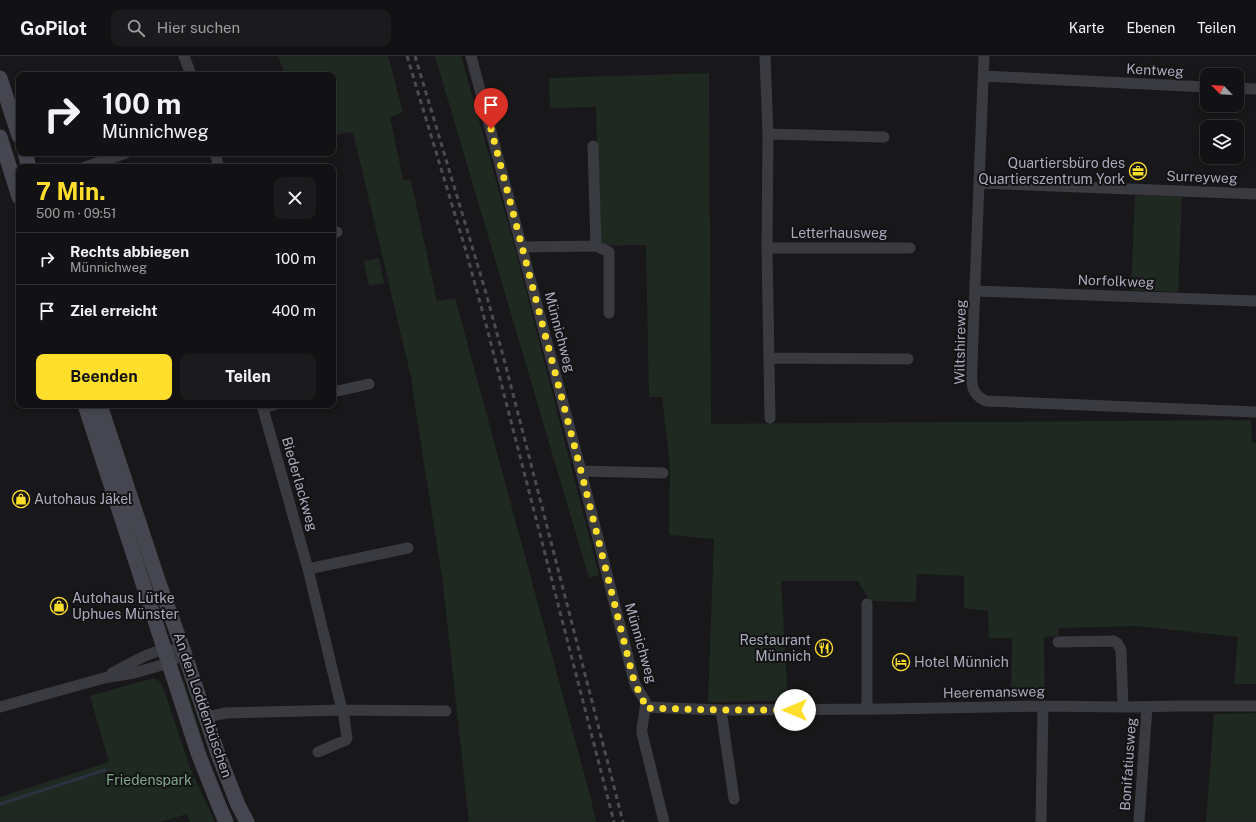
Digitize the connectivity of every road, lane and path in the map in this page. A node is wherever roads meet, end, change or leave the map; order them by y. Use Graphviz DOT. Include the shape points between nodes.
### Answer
graph roads {
  1 [pos="184,56"];
  2 [pos="471,56"];
  3 [pos="765,56"];
  4 [pos="984,56"];
  5 [pos="190,72"];
  6 [pos="983,76"];
  7 [pos="0,78"];
  8 [pos="1200,87"];
  9 [pos="1244,88"];
  10 [pos="1256,89"];
  11 [pos="16,127"];
  12 [pos="768,134"];
  13 [pos="0,137"];
  14 [pos="884,137"];
  15 [pos="593,146"];
  16 [pos="117,156"];
  17 [pos="94,164"];
  18 [pos="979,183"];
  19 [pos="16,185"];
  20 [pos="1256,194"];
  21 [pos="596,246"];
  22 [pos="522,247"];
  23 [pos="767,248"];
  24 [pos="910,248"];
  25 [pos="976,290"];
  26 [pos="1256,301"];
  27 [pos="609,313"];
  28 [pos="769,358"];
  29 [pos="908,359"];
  30 [pos="369,384"];
  31 [pos="336,391"];
  32 [pos="86,408"];
  33 [pos="101,408"];
  34 [pos="267,408"];
  35 [pos="1256,412"];
  36 [pos="770,418"];
  37 [pos="581,471"];
  38 [pos="663,473"];
  39 [pos="408,548"];
  40 [pos="308,569"];
  41 [pos="867,604"];
  42 [pos="1058,642"];
  43 [pos="184,652"];
  44 [pos="167,656"];
  45 [pos="1043,706"];
  46 [pos="1256,706"];
  47 [pos="0,707"];
  48 [pos="1147,707"];
  49 [pos="645,708"];
  50 [pos="1122,708"];
  51 [pos="867,709"];
  52 [pos="342,710"];
  53 [pos="721,710"];
  54 [pos="446,711"];
  55 [pos="206,717"];
  56 [pos="318,752"];
  57 [pos="734,799"];
  58 [pos="226,822"];
  59 [pos="246,822"];
  60 [pos="664,822"];
  61 [pos="1041,822"];
  62 [pos="1139,822"];
  1 -- 5 [label="street"];
  2 -- 22 [label="street, Münnichweg"];
  3 -- 12 [label="street"];
  4 -- 6 [label="street, Wiltshireweg"];
  6 -- 8 [label="street, Kentweg"];
  6 -- 18 [label="street, Wiltshireweg"];
  7 -- 11 [label="main road"];
  9 -- 10 [label="street"];
  12 -- 14 [label="street"];
  12 -- 23 [label="street"];
  13 -- 19 [label="main road"];
  15 -- 21 [label="street"];
  16 -- 17 [label="street"];
  18 -- 20 [label="street, Surreyweg"];
  18 -- 25 [label="street, Wiltshireweg"];
  21 -- 22 [label="street"];
  21 -- 27 [label="street" via="609,252"];
  22 -- 37 [label="street, Münnichweg"];
  23 -- 24 [label="street, Letterhausweg"];
  23 -- 28 [label="street"];
  25 -- 26 [label="street, Norfolkweg"];
  25 -- 35 [label="street, Wiltshireweg" via="972,388 986,401"];
  28 -- 29 [label="street"];
  28 -- 36 [label="street"];
  30 -- 31 [label="street"];
  32 -- 44 [label="main road, An den Loddenbüschen"];
  33 -- 43 [label="main road, An den Loddenbüschen"];
  34 -- 40 [label="street, Biederlackweg"];
  37 -- 38 [label="street"];
  37 -- 49 [label="street, Münnichweg" via="634,681 645,701"];
  39 -- 40 [label="street"];
  40 -- 52 [label="street, Biederlackweg"];
  41 -- 51 [label="street"];
  42 -- 50 [label="street" via="1117,643 1121,650"];
  43 -- 44 [label="street"];
  43 -- 55 [label="main road, An den Loddenbüschen"];
  44 -- 47 [label="street" via="134,673 104,678"];
  44 -- 58 [label="main road, An den Loddenbüschen" via="198,753"];
  45 -- 50 [label="street, Heeremansweg"];
  45 -- 51 [label="street, Heeremansweg"];
  45 -- 61 [label="street"];
  46 -- 48 [label="street, Heeremansweg"];
  48 -- 50 [label="street, Heeremansweg"];
  48 -- 62 [label="street, Bonifatiusweg"];
  49 -- 53 [label="street, Heeremansweg"];
  49 -- 60 [label="street" via="642,733"];
  51 -- 53 [label="street, Heeremansweg"];
  52 -- 54 [label="street"];
  52 -- 55 [label="street" via="226,713"];
  52 -- 56 [label="street, Biederlackweg" via="346,740"];
  53 -- 57 [label="street"];
  55 -- 59 [label="main road, An den Loddenbüschen"];
}
